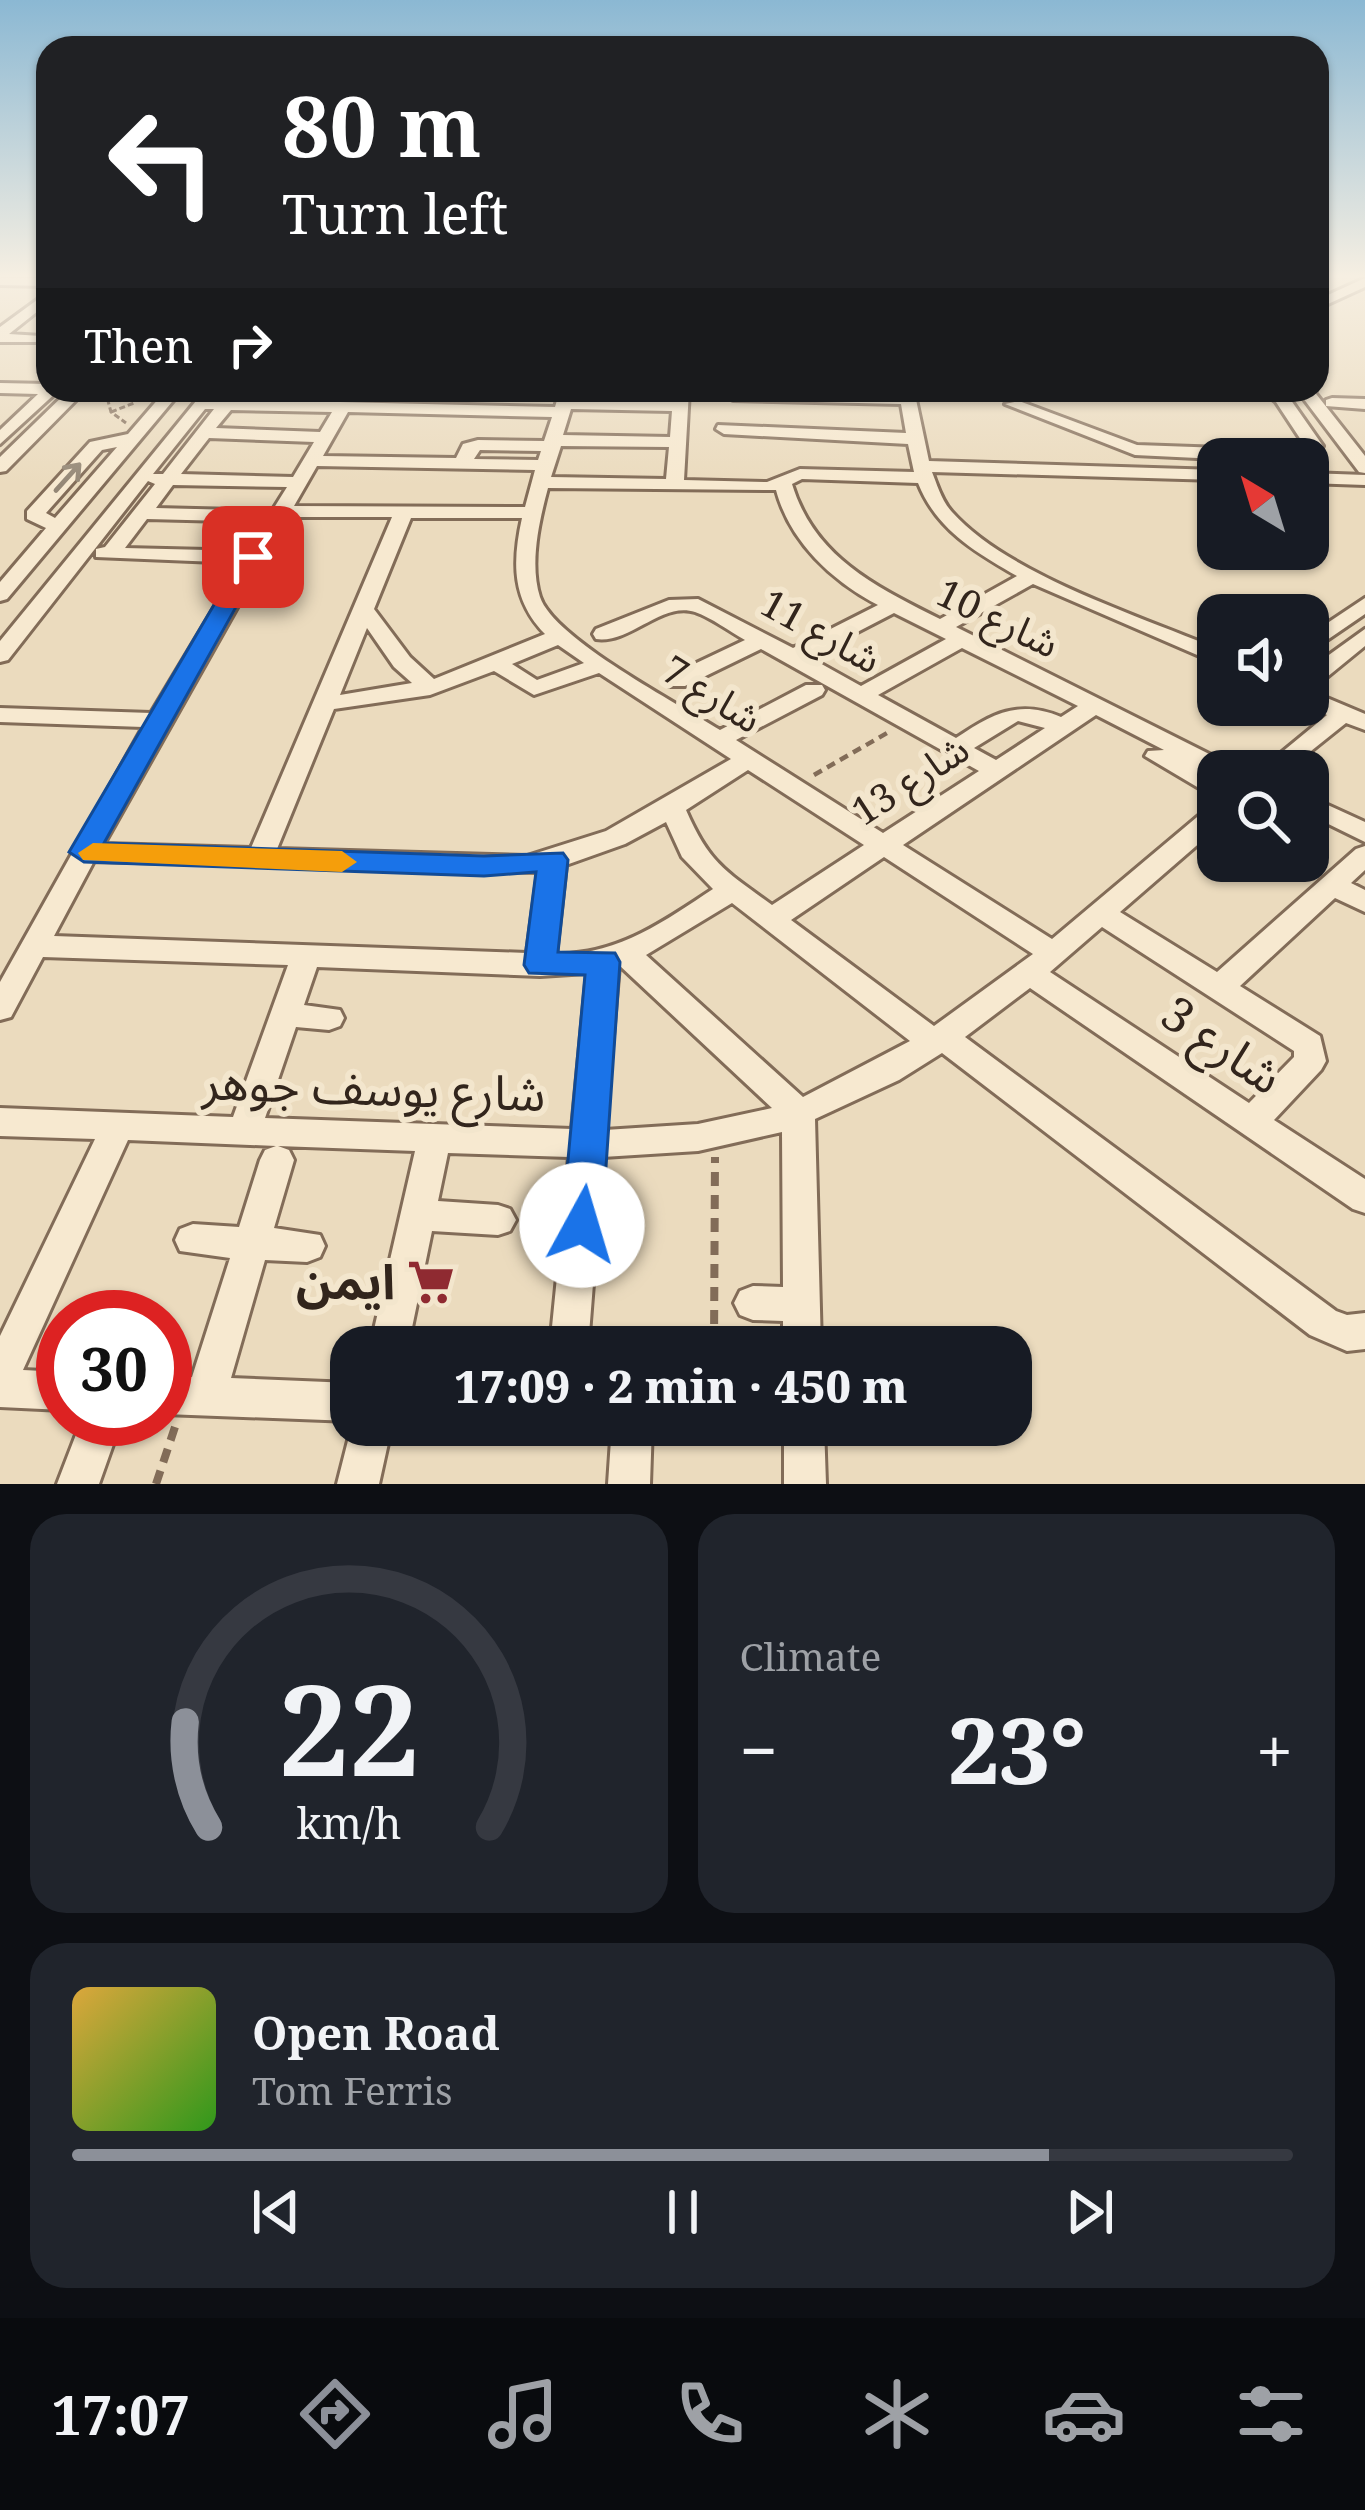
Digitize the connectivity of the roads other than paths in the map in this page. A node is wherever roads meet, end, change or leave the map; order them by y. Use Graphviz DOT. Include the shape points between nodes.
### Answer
graph roads {
  1 [pos="0,377"];
  2 [pos="36,378"];
  3 [pos="0,388"];
  4 [pos="36,389"];
  5 [pos="1329,398"];
  6 [pos="37,402"];
  7 [pos="72,402"];
  8 [pos="161,402"];
  9 [pos="211,402"];
  10 [pos="212,402"];
  11 [pos="253,402"];
  12 [pos="359,402"];
  13 [pos="474,402"];
  14 [pos="565,402"];
  15 [pos="681,402"];
  16 [pos="909,402"];
  17 [pos="1284,402"];
  18 [pos="1325,402"];
  19 [pos="1326,402"];
  20 [pos="1013,404"];
  21 [pos="354,407"];
  22 [pos="1365,407"];
  23 [pos="471,410"];
  24 [pos="1071,426"];
  25 [pos="724,429"];
  26 [pos="204,433"];
  27 [pos="323,437"];
  28 [pos="0,439"];
  29 [pos="917,439"];
  30 [pos="1040,440"];
  31 [pos="678,442"];
  32 [pos="1365,446"];
  33 [pos="549,459"];
  34 [pos="0,467"];
  35 [pos="1365,468"];
  36 [pos="302,470"];
  37 [pos="160,472"];
  38 [pos="926,472"];
  39 [pos="1197,475"];
  40 [pos="780,476"];
  41 [pos="1329,479"];
  42 [pos="1365,480"];
  43 [pos="675,485"];
  44 [pos="404,512"];
  45 [pos="142,513"];
  46 [pos="536,513"];
  47 [pos="279,514"];
  48 [pos="82,552"];
  49 [pos="111,553"];
  50 [pos="253,557"];
  51 [pos="1033,574"];
  52 [pos="0,595"];
  53 [pos="1365,604"];
  54 [pos="892,606"];
  55 [pos="364,608"];
  56 [pos="938,629"];
  57 [pos="1329,631"];
  58 [pos="604,634"];
  59 [pos="1365,635"];
  60 [pos="560,636"];
  61 [pos="762,640"];
  62 [pos="960,640"];
  63 [pos="1197,648"];
  64 [pos="0,655"];
  65 [pos="793,657"];
  66 [pos="496,663"];
  67 [pos="1329,664"];
  68 [pos="601,665"];
  69 [pos="677,681"];
  70 [pos="430,688"];
  71 [pos="814,690"];
  72 [pos="862,695"];
  73 [pos="324,704"];
  74 [pos="0,715"];
  75 [pos="1079,716"];
  76 [pos="1354,718"];
  77 [pos="158,720"];
  78 [pos="718,740"];
  79 [pos="957,748"];
  80 [pos="1303,750"];
  81 [pos="748,759"];
  82 [pos="1197,761"];
  83 [pos="997,770"];
  84 [pos="1197,777"];
  85 [pos="673,809"];
  86 [pos="1329,815"];
  87 [pos="1197,831"];
  88 [pos="1365,833"];
  89 [pos="883,845"];
  90 [pos="84,852"];
  91 [pos="1365,856"];
  92 [pos="260,859"];
  93 [pos="553,860"];
  94 [pos="1333,885"];
  95 [pos="730,891"];
  96 [pos="1365,902"];
  97 [pos="1099,912"];
  98 [pos="770,920"];
  99 [pos="34,946"];
  100 [pos="306,956"];
  101 [pos="615,958"];
  102 [pos="1038,961"];
  103 [pos="540,965"];
  104 [pos="1220,987"];
  105 [pos="0,1010"];
  106 [pos="285,1015"];
  107 [pos="329,1018"];
  108 [pos="938,1039"];
  109 [pos="798,1112"];
  110 [pos="0,1122"];
  111 [pos="1252,1123"];
  112 [pos="118,1126"];
  113 [pos="244,1131"];
  114 [pos="434,1139"];
  115 [pos="590,1144"];
  116 [pos="277,1160"];
  117 [pos="1365,1198"];
  118 [pos="417,1215"];
  119 [pos="498,1220"];
  120 [pos="193,1240"];
  121 [pos="252,1243"];
  122 [pos="307,1246"];
  123 [pos="753,1303"];
  124 [pos="801,1304"];
  125 [pos="393,1326"];
  126 [pos="571,1326"];
  127 [pos="802,1326"];
  128 [pos="1365,1331"];
  129 [pos="0,1378"];
  130 [pos="192,1381"];
  131 [pos="0,1388"];
  132 [pos="36,1390"];
  133 [pos="192,1395"];
  134 [pos="330,1401"];
  135 [pos="92,1446"];
  136 [pos="367,1446"];
  137 [pos="631,1446"];
  138 [pos="804,1446"];
  139 [pos="77,1484"];
  140 [pos="358,1484"];
  141 [pos="629,1484"];
  142 [pos="805,1484"];
  1 -- 2 [label="street"];
  3 -- 4 [label="street"];
  5 -- 22 [label="street"];
  6 -- 28 [label="street"];
  7 -- 34 [label="street"];
  52 -- 8 [label="street, one-way"];
  9 -- 37 [label="street"];
  10 -- 26 [label="street"];
  11 -- 21 [label="street"];
  12 -- 21 [label="street"];
  13 -- 23 [label="street"];
  14 -- 23 [label="street"];
  14 -- 33 [label="street, شارع 7"];
  15 -- 31 [label="street"];
  16 -- 29 [label="street"];
  17 -- 24 [label="street" via="1314,446 1311,454 1148,452"];
  18 -- 35 [label="street"];
  19 -- 32 [label="street"];
  20 -- 24 [label="street"];
  21 -- 23 [label="street" via="356,416 381,419"];
  21 -- 27 [label="street"];
  24 -- 30 [label="street"];
  25 -- 29 [label="street"];
  26 -- 27 [label="street"];
  26 -- 37 [label="street"];
  27 -- 36 [label="street"];
  29 -- 38 [label="street"];
  31 -- 33 [label="street"];
  31 -- 43 [label="street"];
  33 -- 36 [label="street"];
  33 -- 43 [label="street"];
  33 -- 46 [label="street, شارع 7"];
  36 -- 37 [label="street"];
  36 -- 47 [label="street"];
  37 -- 45 [label="street"];
  37 -- 48 [label="street"];
  38 -- 39 [label="street"];
  38 -- 40 [label="street"];
  38 -- 51 [label="street" via="942,513 962,534"];
  40 -- 43 [label="street"];
  40 -- 54 [label="street, شارع 10" via="798,526 819,553"];
  41 -- 42 [label="street"];
  44 -- 46 [label="street"];
  44 -- 47 [label="street"];
  44 -- 55 [label="street"];
  45 -- 47 [label="street"];
  45 -- 49 [label="street"];
  46 -- 60 [label="street, شارع 7" via="524,575 540,616"];
  47 -- 50 [label="street"];
  48 -- 49 [label="street"];
  48 -- 64 [label="street"];
  49 -- 50 [label="street"];
  50 -- 77 [label="street"];
  51 -- 56 [label="street"];
  51 -- 63 [label="street"];
  53 -- 57 [label="street"];
  54 -- 56 [label="street, شارع 10"];
  54 -- 65 [label="street"];
  55 -- 70 [label="street"];
  55 -- 73 [label="street"];
  56 -- 62 [label="street, شارع 10"];
  58 -- 61 [label="street, شارع 11" via="683,603"];
  59 -- 67 [label="street"];
  60 -- 66 [label="street"];
  60 -- 68 [label="street, شارع 7"];
  61 -- 65 [label="street, شارع 11"];
  61 -- 69 [label="street"];
  62 -- 72 [label="street"];
  62 -- 75 [label="street, شارع 10"];
  65 -- 72 [label="street, شارع 11"];
  66 -- 68 [label="street" via="534,688"];
  66 -- 70 [label="street"];
  68 -- 78 [label="street, شارع 7"];
  70 -- 73 [label="street"];
  71 -- 78 [label="street"];
  72 -- 79 [label="street, شارع 11"];
  73 -- 92 [label="street"];
  74 -- 77 [label="street"];
  75 -- 79 [label="street" via="1020,711"];
  75 -- 82 [label="street, شارع 10"];
  75 -- 83 [label="street, شارع 13"];
  75 -- 84 [label="street"];
  76 -- 80 [label="street"];
  77 -- 90 [label="street"];
  78 -- 81 [label="street, شارع 7"];
  79 -- 83 [label="street, شارع 11"];
  81 -- 85 [label="street"];
  81 -- 89 [label="street, شارع 7"];
  83 -- 89 [label="street, شارع 13"];
  85 -- 93 [label="street"];
  85 -- 95 [label="street" via="691,851"];
  86 -- 88 [label="street"];
  87 -- 97 [label="street, شارع يوسف جوهر"];
  89 -- 98 [label="street, شارع 13"];
  89 -- 102 [label="street, شارع 7"];
  90 -- 92 [label="street"];
  90 -- 99 [label="street"];
  91 -- 94 [label="street"];
  92 -- 93 [label="street" via="506,866"];
  93 -- 103 [label="street"];
  94 -- 96 [label="street"];
  94 -- 104 [label="street"];
  95 -- 98 [label="street"];
  95 -- 101 [label="street"];
  97 -- 102 [label="street, شارع يوسف جوهر"];
  97 -- 104 [label="street"];
  98 -- 108 [label="street"];
  99 -- 100 [label="street"];
  99 -- 105 [label="street"];
  100 -- 103 [label="street"];
  100 -- 106 [label="street"];
  101 -- 103 [label="street"];
  101 -- 109 [label="street"];
  101 -- 115 [label="street"];
  102 -- 108 [label="street, شارع يوسف جوهر"];
  102 -- 111 [label="street, شارع 3"];
  104 -- 111 [label="street" via="1311,1051"];
  106 -- 107 [label="street"];
  106 -- 113 [label="street"];
  108 -- 109 [label="street, شارع يوسف جوهر"];
  108 -- 128 [label="street" via="1323,1323"];
  109 -- 115 [label="street, شارع يوسف جوهر" via="715,1133"];
  109 -- 124 [label="street"];
  110 -- 112 [label="street, شارع يوسف جوهر"];
  111 -- 117 [label="street, شارع 3"];
  112 -- 113 [label="street, شارع يوسف جوهر"];
  112 -- 129 [label="street"];
  113 -- 114 [label="street, شارع يوسف جوهر"];
  114 -- 115 [label="street, شارع يوسف جوهر"];
  114 -- 118 [label="street"];
  115 -- 126 [label="street"];
  116 -- 121 [label="street"];
  118 -- 119 [label="street"];
  118 -- 125 [label="street"];
  120 -- 121 [label="street"];
  121 -- 122 [label="street"];
  121 -- 130 [label="street"];
  123 -- 124 [label="street"];
  124 -- 127 [label="street"];
  131 -- 132 [label="street"];
  133 -- 134 [label="street"];
  135 -- 139 [label="street"];
  136 -- 140 [label="street"];
  137 -- 141 [label="street"];
  138 -- 142 [label="street"];
}
